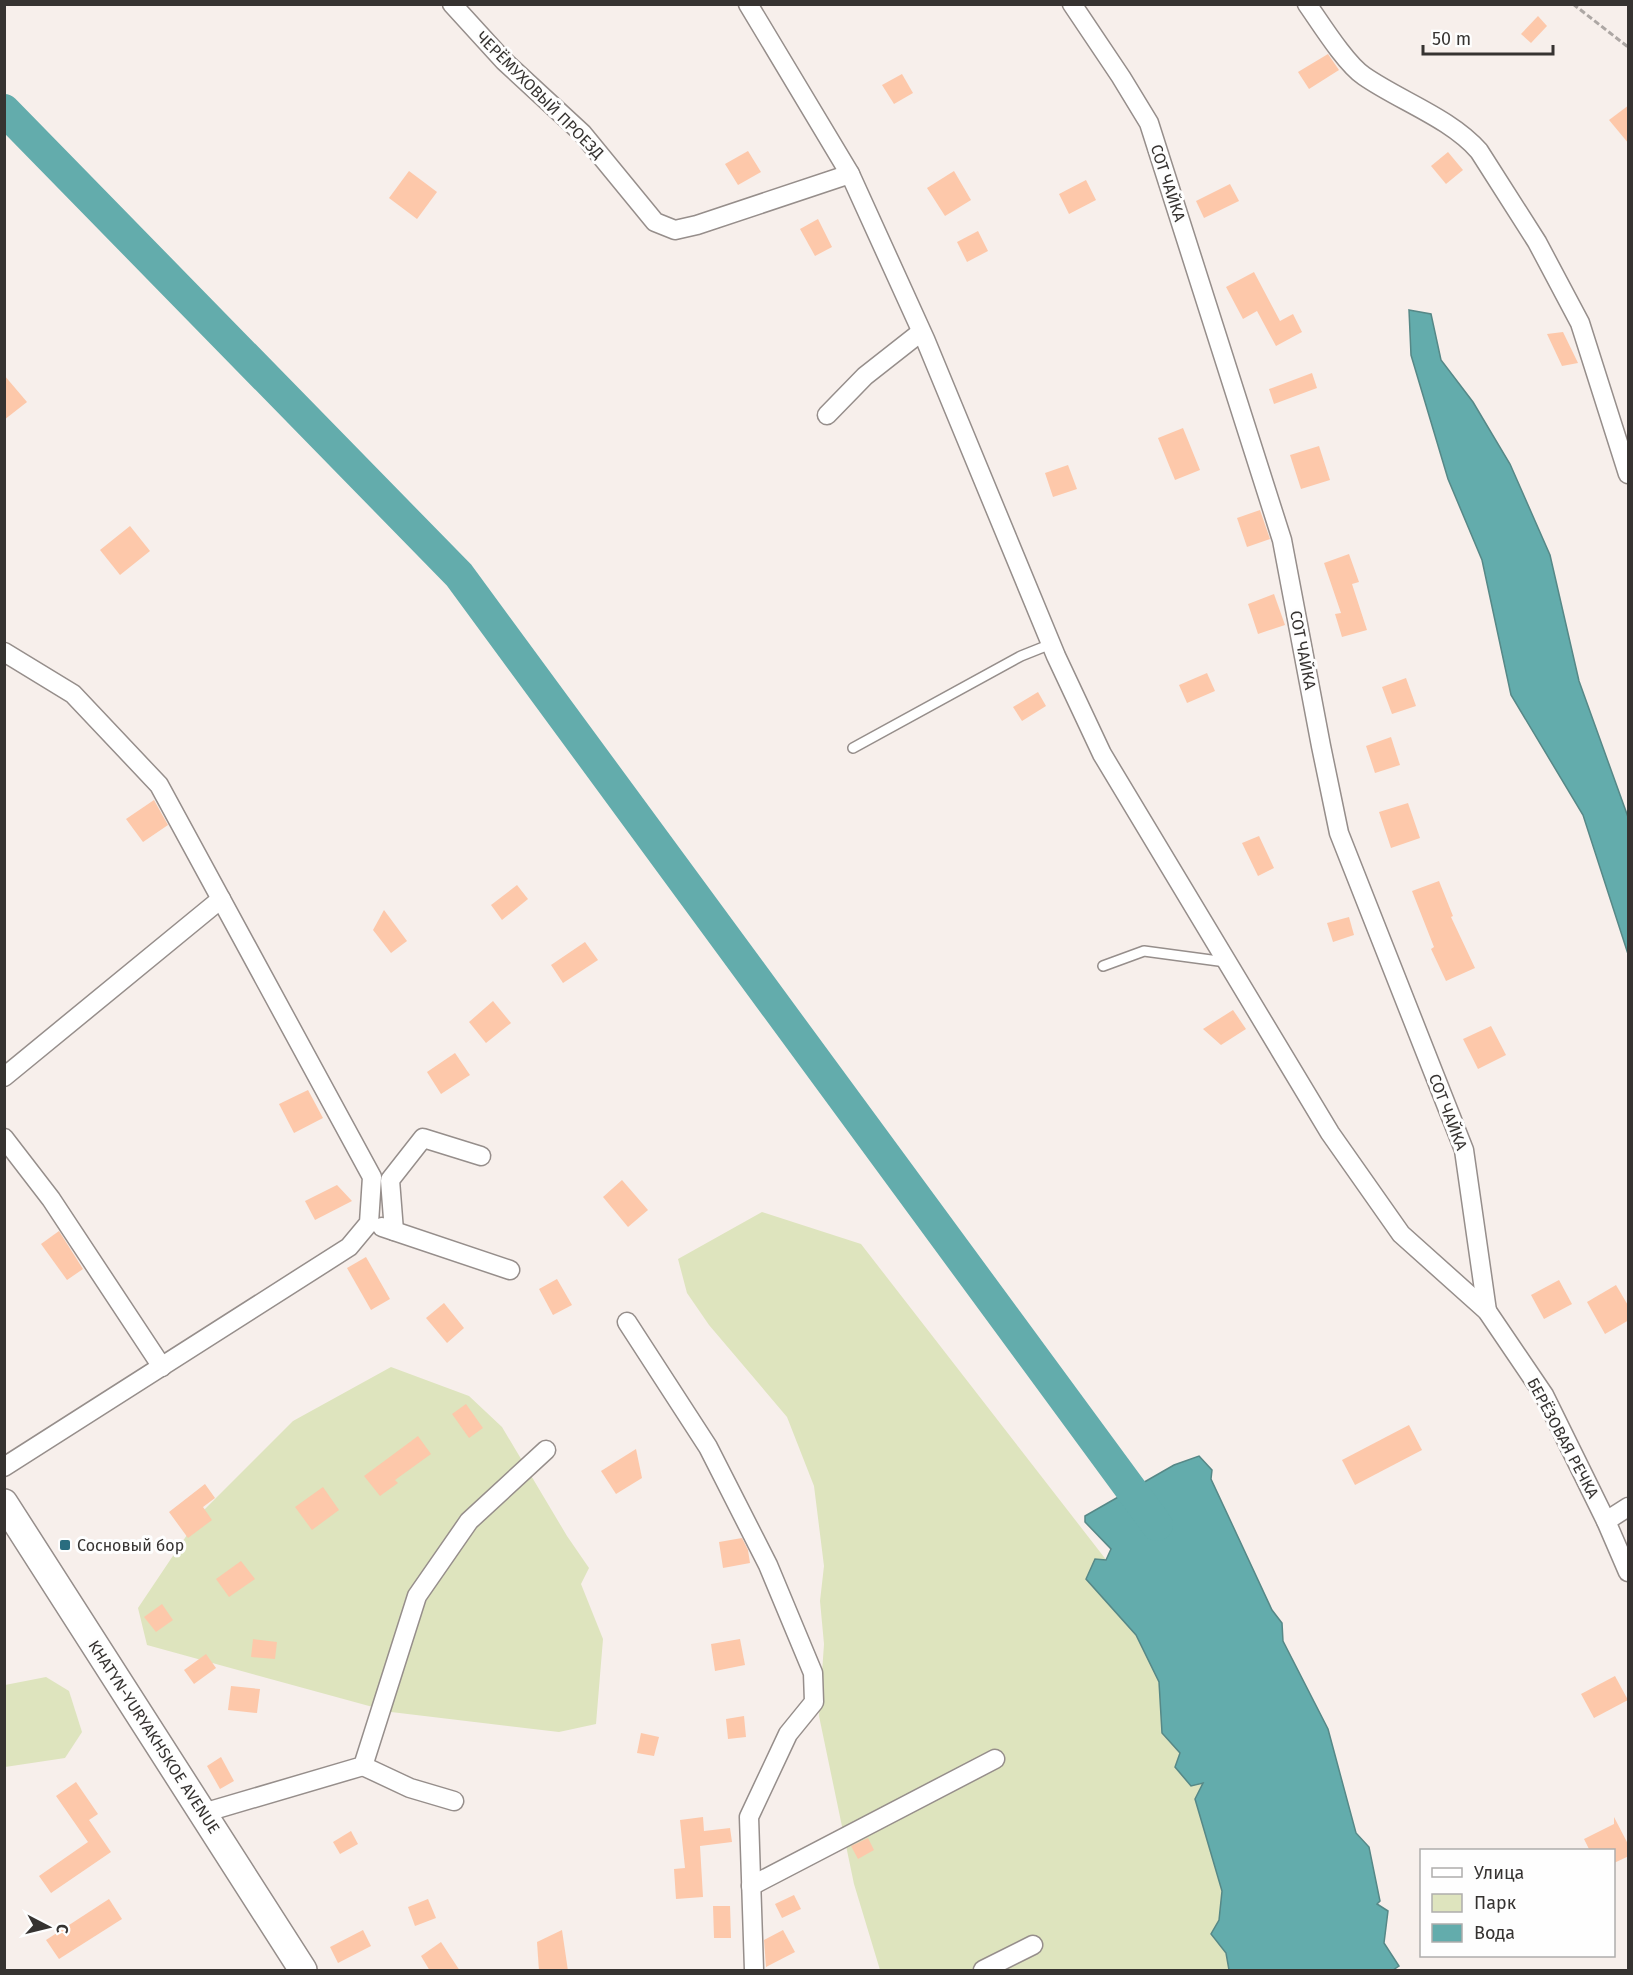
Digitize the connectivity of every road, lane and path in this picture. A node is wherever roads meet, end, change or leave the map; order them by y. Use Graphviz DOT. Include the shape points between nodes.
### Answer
graph roads {
  1 [pos="452,4"];
  2 [pos="748,4"];
  3 [pos="1072,4"];
  4 [pos="1307,4"];
  5 [pos="1573,4"];
  6 [pos="1629,47"];
  7 [pos="850,174"];
  8 [pos="921,332"];
  9 [pos="827,415"];
  10 [pos="1629,474"];
  11 [pos="1051,644"];
  12 [pos="4,652"];
  13 [pos="853,748"];
  14 [pos="221,899"];
  15 [pos="1228,963"];
  16 [pos="1103,966"];
  17 [pos="4,1077"];
  18 [pos="4,1138"];
  19 [pos="481,1156"];
  20 [pos="369,1223"];
  21 [pos="394,1231"];
  22 [pos="510,1270"];
  23 [pos="1487,1311"];
  24 [pos="627,1322"];
  25 [pos="162,1367"];
  26 [pos="546,1450"];
  27 [pos="4,1467"];
  28 [pos="4,1503"];
  29 [pos="1629,1508"];
  30 [pos="1606,1521"];
  31 [pos="1629,1572"];
  32 [pos="995,1759"];
  33 [pos="363,1766"];
  34 [pos="454,1801"];
  35 [pos="203,1813"];
  36 [pos="751,1886"];
  37 [pos="1033,1945"];
  38 [pos="303,1971"];
  39 [pos="754,1971"];
  40 [pos="983,1971"];
  1 -- 7 [label="street, ЧЕРЁМУХОВЫЙ ПРОЕЗД" via="504,61 582,133 655,222 675,230 697,225"];
  2 -- 7 [label="street"];
  3 -- 23 [label="street, СОТ ЧАЙКА" via="1149,123 1275,517 1340,833 1464,1150"];
  4 -- 10 [label="street" via="1362,75 1453,129 1479,152 1537,242 1580,323"];
  5 -- 6 [label="path"];
  7 -- 8 [label="street"];
  8 -- 9 [label="street" via="865,376"];
  8 -- 11 [label="street"];
  11 -- 13 [label="lane" via="1021,656"];
  11 -- 15 [label="street" via="1102,754"];
  12 -- 14 [label="street" via="73,694 159,785"];
  14 -- 17 [label="street"];
  14 -- 20 [label="street" via="372,1177"];
  15 -- 16 [label="lane" via="1144,951"];
  15 -- 23 [label="street" via="1330,1133 1401,1234"];
  18 -- 25 [label="street" via="51,1199"];
  19 -- 21 [label="street" via="423,1138 390,1180"];
  20 -- 21 [label="street"];
  20 -- 25 [label="street" via="349,1247"];
  21 -- 22 [label="street"];
  23 -- 30 [label="street, БЕРЁЗОВАЯ РЕЧКА" via="1544,1395"];
  24 -- 36 [label="street" via="708,1447 768,1565 813,1673 814,1701 788,1734 749,1817"];
  25 -- 27 [label="street"];
  26 -- 33 [label="street" via="469,1521 417,1596"];
  28 -- 35 [label="main road, KHATYN-YURYAKHSKOE AVENUE"];
  29 -- 30 [label="street"];
  30 -- 31 [label="street, БЕРЁЗОВАЯ РЕЧКА"];
  32 -- 36 [label="street"];
  33 -- 34 [label="street" via="410,1788"];
  33 -- 35 [label="street"];
  35 -- 38 [label="main road, KHATYN-YURYAKHSKOE AVENUE"];
  36 -- 39 [label="street"];
  37 -- 40 [label="street"];
}
